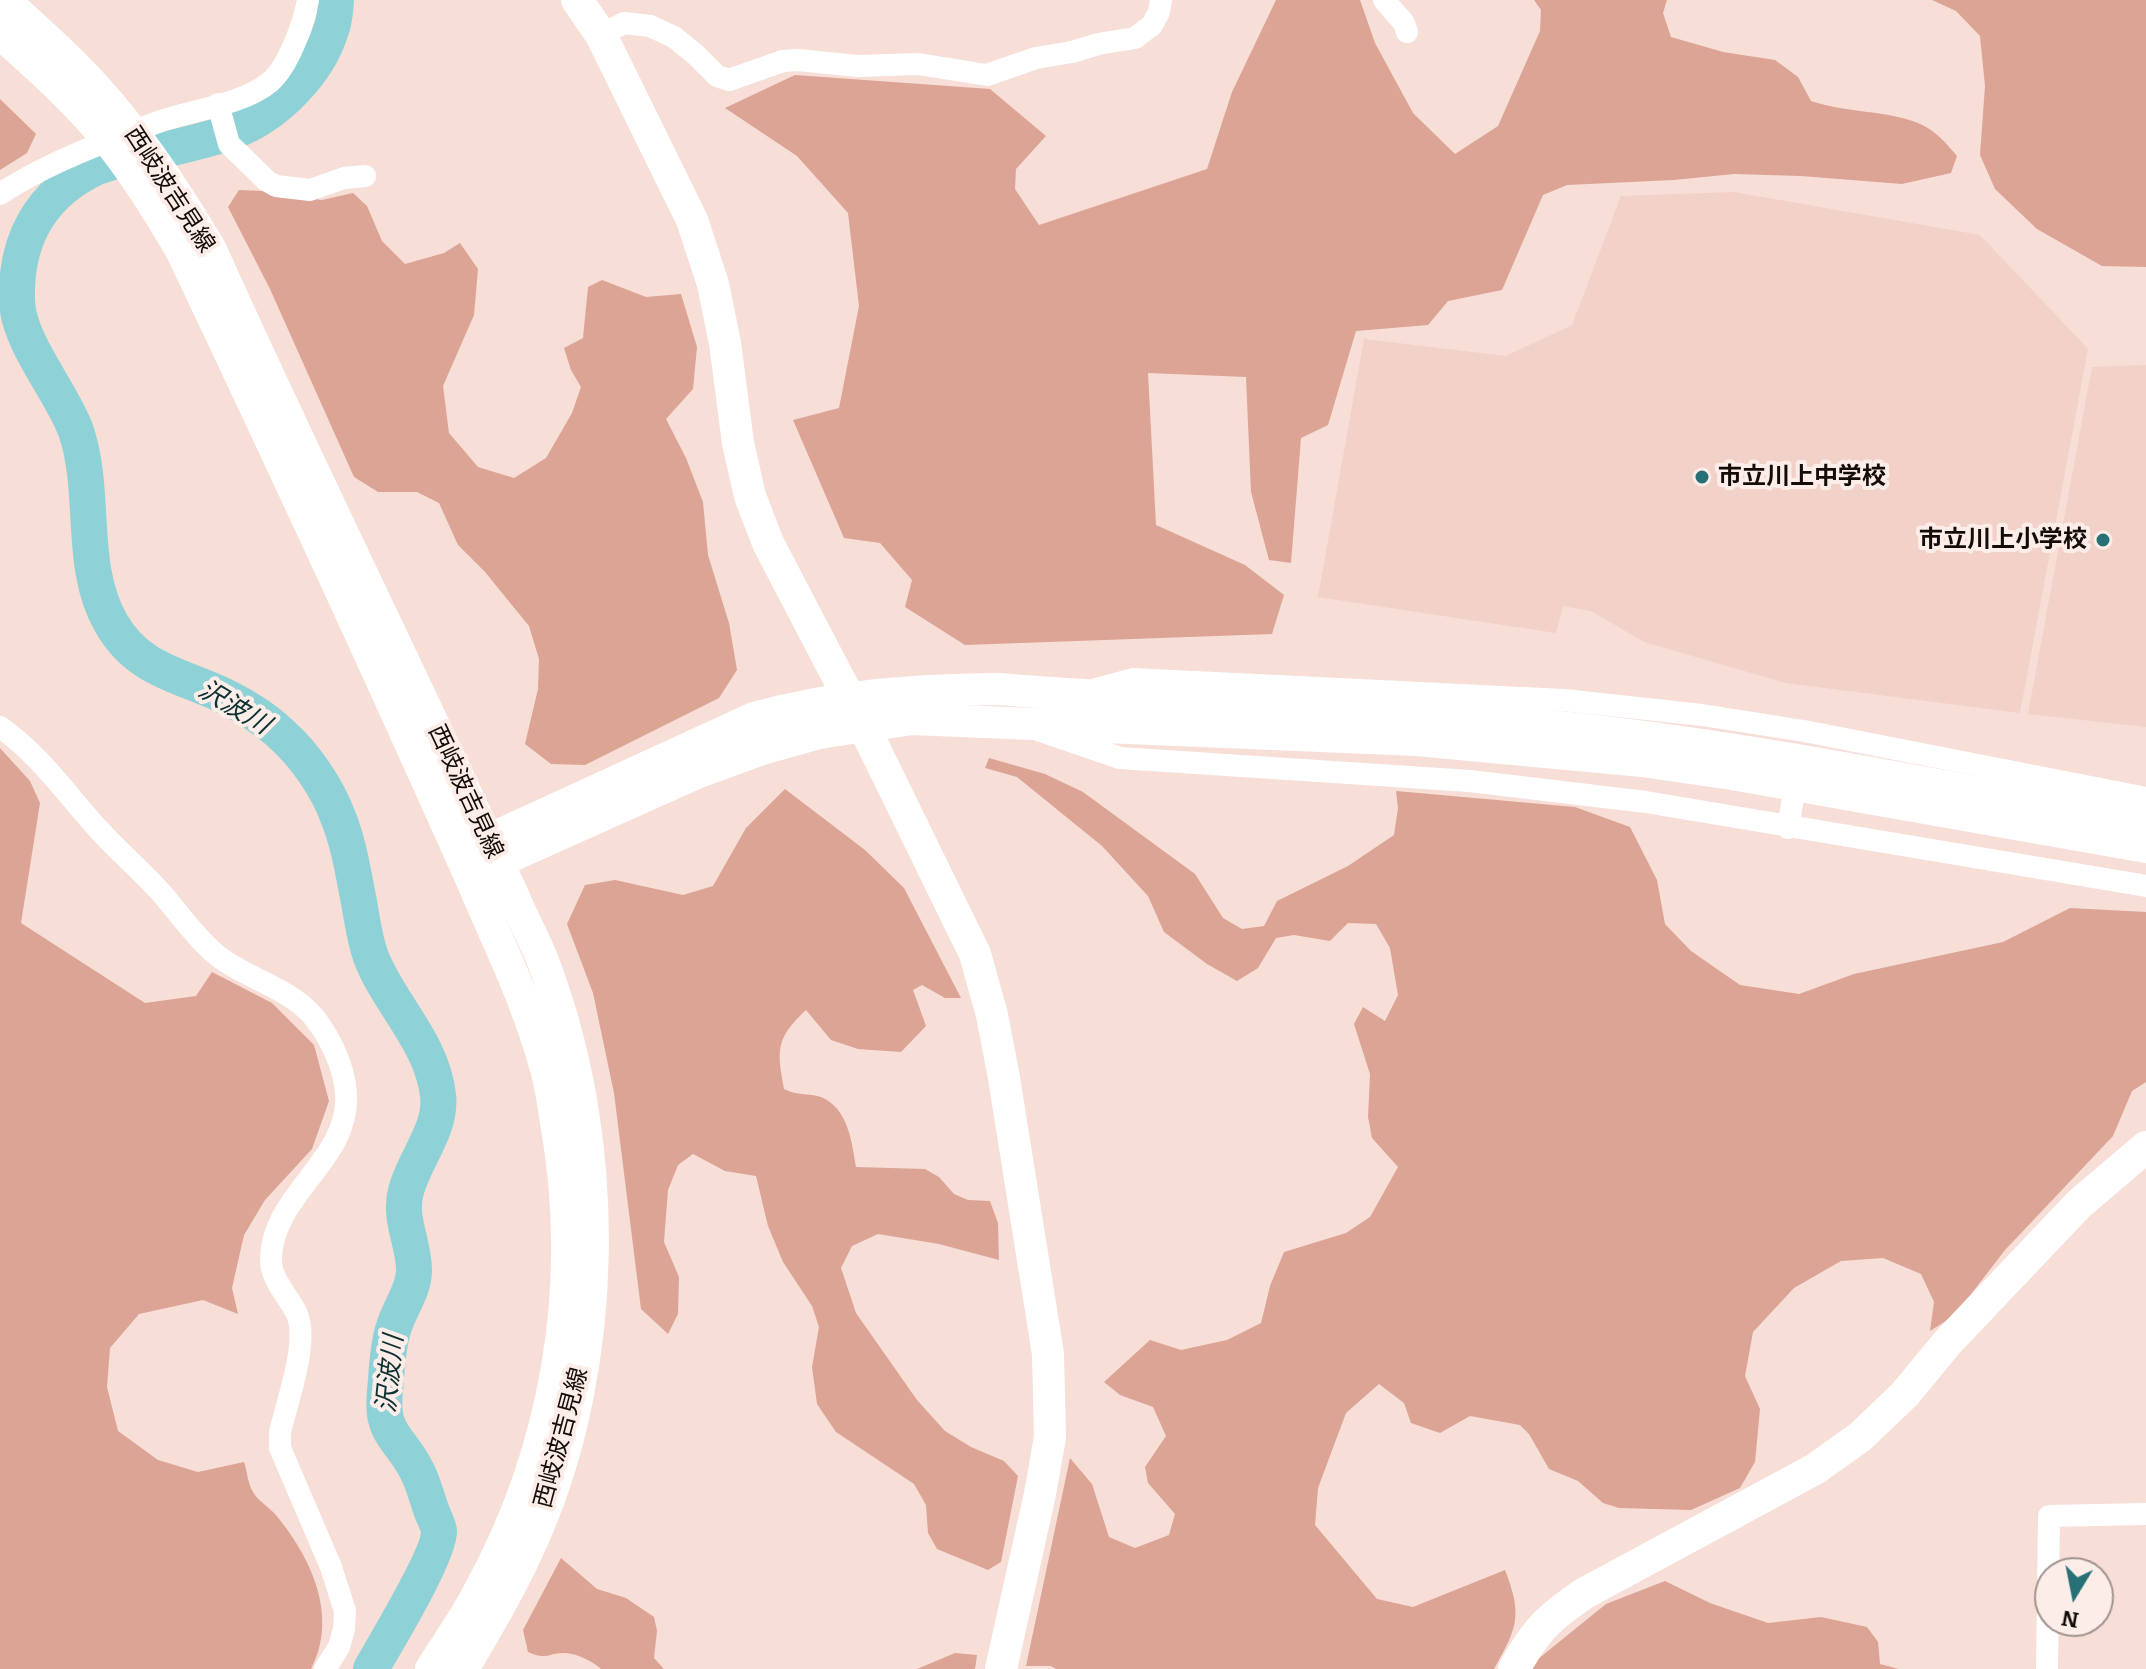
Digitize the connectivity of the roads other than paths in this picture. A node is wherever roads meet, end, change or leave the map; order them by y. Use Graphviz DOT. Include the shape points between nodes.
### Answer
graph roads {
  1 [pos="4,0"];
  2 [pos="308,0"];
  3 [pos="577,0"];
  4 [pos="1161,0"];
  5 [pos="1384,0"];
  6 [pos="1407,32"];
  7 [pos="0,33"];
  8 [pos="601,35"];
  9 [pos="219,109"];
  10 [pos="114,128"];
  11 [pos="365,176"];
  12 [pos="0,194"];
  13 [pos="163,194"];
  14 [pos="1075,695"];
  15 [pos="856,711"];
  16 [pos="1017,723"];
  17 [pos="0,727"];
  18 [pos="1804,731"];
  19 [pos="2146,798"];
  20 [pos="2146,823"];
  21 [pos="1788,828"];
  22 [pos="2146,847"];
  23 [pos="493,851"];
  24 [pos="465,865"];
  25 [pos="2146,886"];
  26 [pos="2146,1147"];
  27 [pos="2146,1514"];
  28 [pos="325,1669"];
  29 [pos="431,1669"];
  30 [pos="463,1669"];
  31 [pos="1001,1669"];
  32 [pos="1514,1669"];
  33 [pos="2047,1669"];
  1 -- 10 [label="street, 西岐波吉見線" via="77,68"];
  2 -- 9 [label="street" via="289,55 271,82"];
  3 -- 8 [label="street"];
  4 -- 8 [label="street" via="1152,25 1135,38 1036,58 987,75 918,64 798,60 729,80 717,76 674,37 650,26 624,23"];
  5 -- 6 [label="street"];
  7 -- 10 [label="street, 西岐波吉見線"];
  8 -- 15 [label="street" via="692,220 713,284 750,496 768,543"];
  9 -- 11 [label="street" via="229,144 276,186 310,190"];
  9 -- 12 [label="street" via="161,122 22,179"];
  10 -- 13 [label="street, 西岐波吉見線"];
  13 -- 23 [label="street, 西岐波吉見線" via="211,250"];
  13 -- 24 [label="street, 西岐波吉見線" via="180,248"];
  14 -- 15 [label="street" via="903,690"];
  14 -- 18 [label="street" via="1133,679 1564,700"];
  14 -- 20 [label="street" via="1579,729 1706,745"];
  15 -- 16 [label="street"];
  15 -- 23 [label="street" via="796,707 754,718"];
  15 -- 31 [label="street" via="975,954 1004,1078 1048,1354 1050,1437"];
  16 -- 21 [label="street" via="1120,758 1470,781 1646,802"];
  16 -- 22 [label="street" via="1417,740 1642,761"];
  17 -- 28 [label="street" via="42,762 212,951 290,996 312,1015 342,1071 346,1095 341,1131 294,1197 276,1231 271,1263 302,1335 280,1448 345,1611 339,1647"];
  18 -- 19 [label="street"];
  18 -- 21 [label="street"];
  21 -- 25 [label="street"];
  23 -- 24 [label="street"];
  23 -- 30 [label="street, 西岐波吉見線" via="547,972 573,1060 592,1188 591,1303 580,1383 559,1469 535,1534"];
  24 -- 29 [label="street, 西岐波吉見線" via="547,1070 563,1164 569,1245 565,1320 543,1435 527,1485 476,1597"];
  26 -- 32 [label="street" via="2079,1204 1860,1437 1815,1469 1552,1615"];
  27 -- 33 [label="street" via="2049,1516"];
}
